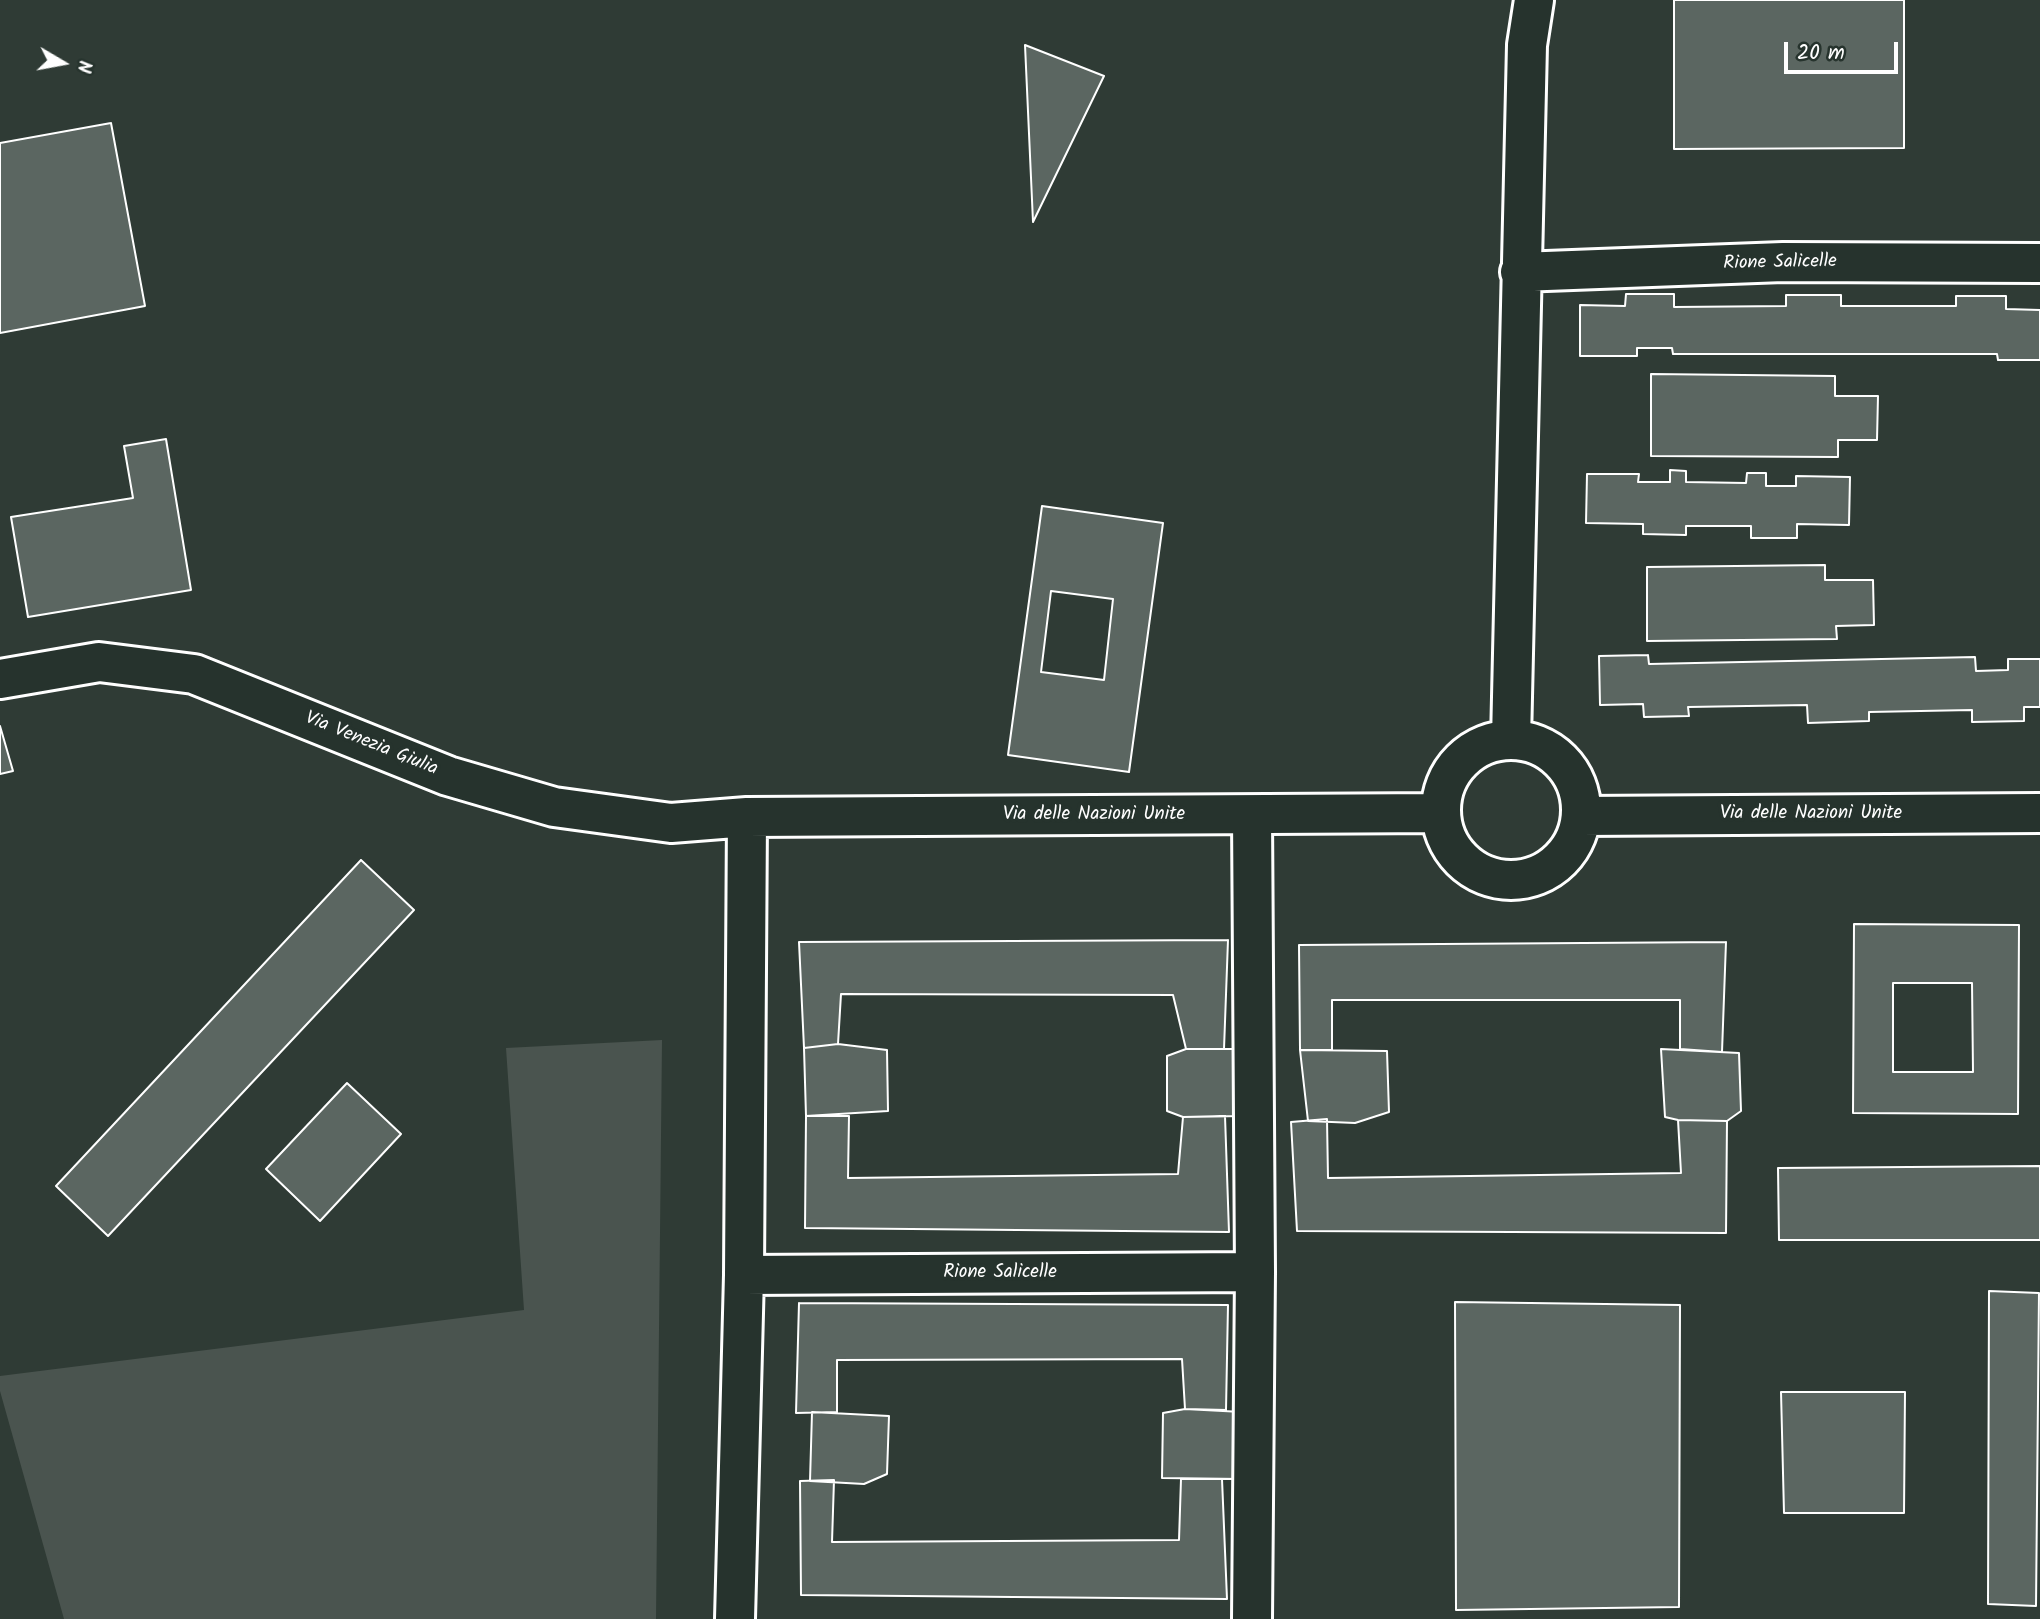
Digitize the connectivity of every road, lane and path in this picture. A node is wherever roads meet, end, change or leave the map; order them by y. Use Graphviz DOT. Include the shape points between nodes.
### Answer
graph roads {
  1 [pos="1534,0"];
  2 [pos="2040,263"];
  3 [pos="1520,272"];
  4 [pos="0,679"];
  5 [pos="1511,740"];
  6 [pos="1441,813"];
  7 [pos="2040,813"];
  8 [pos="1252,815"];
  9 [pos="1581,816"];
  10 [pos="747,817"];
  11 [pos="1255,1272"];
  12 [pos="744,1275"];
  13 [pos="735,1619"];
  14 [pos="1252,1619"];
  1 -- 3 [label="street" via="1527,45"];
  2 -- 3 [label="street, Rione Salicelle" via="1783,262"];
  3 -- 5 [label="street"];
  4 -- 10 [label="street, Via Venezia Giulia" via="99,662 194,674 448,776 554,807 671,823"];
  5 -- 6 [label="street" via="1489,743 1453,770"];
  5 -- 9 [label="street" via="1534,743 1554,754 1570,771 1579,792"];
  6 -- 8 [label="street, Via delle Nazioni Unite"];
  6 -- 9 [label="street" via="1446,836 1458,856 1476,871 1498,880 1522,880 1544,873 1563,858 1576,839"];
  7 -- 9 [label="street, Via delle Nazioni Unite"];
  8 -- 10 [label="street, Via delle Nazioni Unite"];
  8 -- 11 [label="street"];
  10 -- 12 [label="street"];
  11 -- 12 [label="street, Rione Salicelle"];
  11 -- 14 [label="street"];
  12 -- 13 [label="street"];
}
